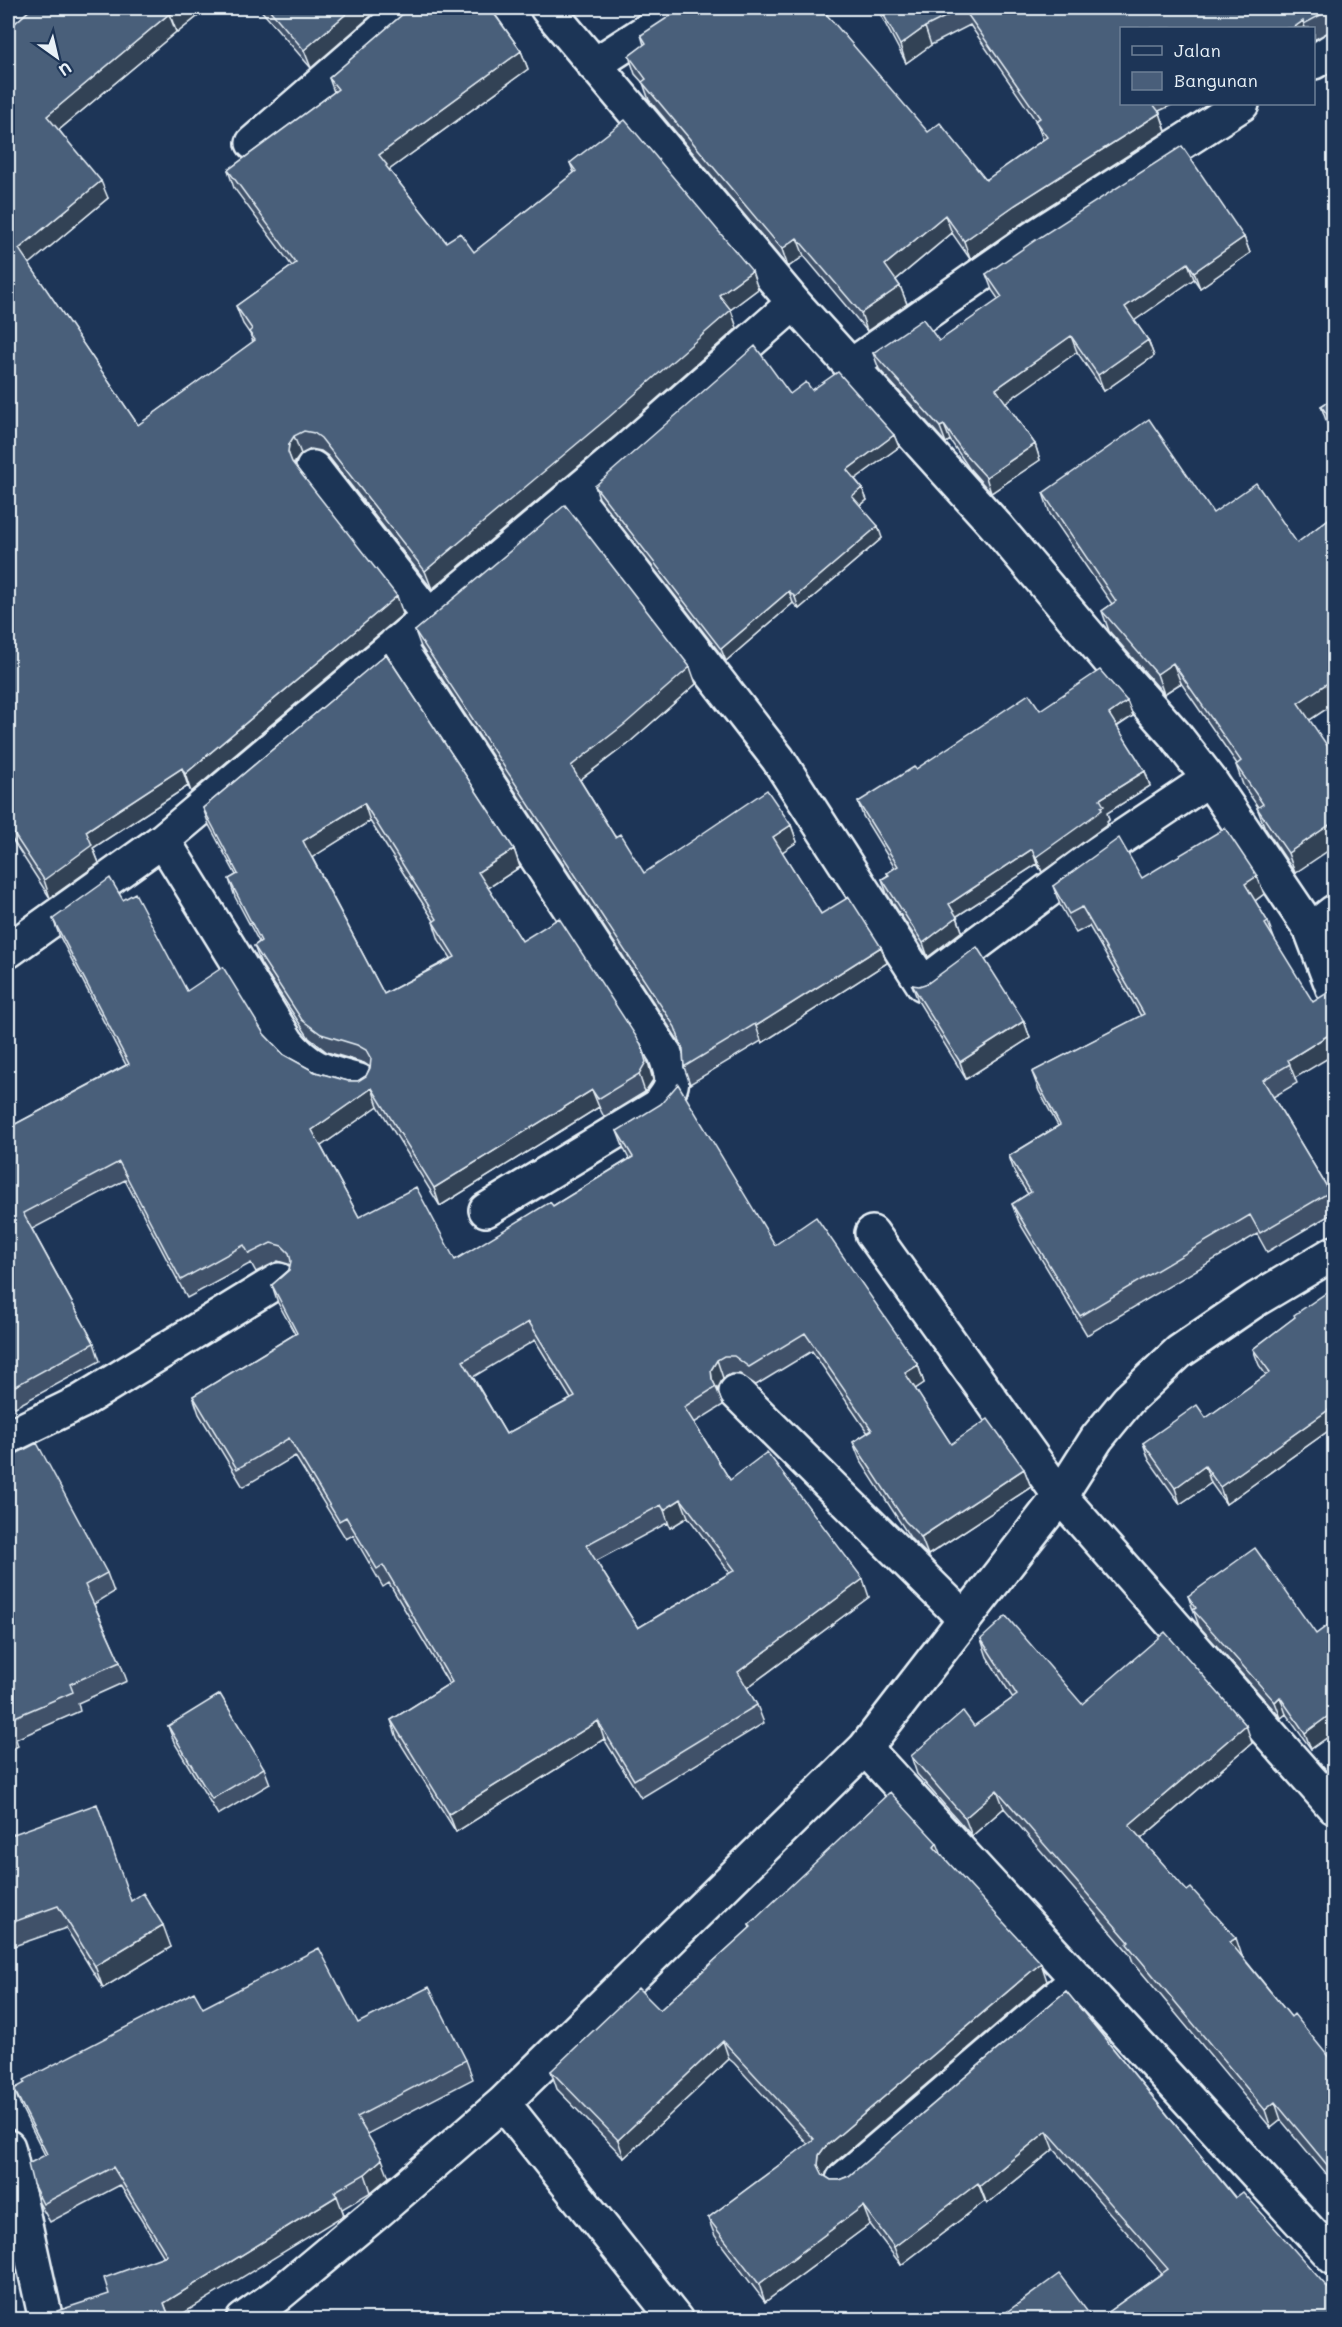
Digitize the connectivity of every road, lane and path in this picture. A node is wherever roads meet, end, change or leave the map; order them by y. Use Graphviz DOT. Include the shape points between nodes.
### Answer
graph roads {
  1 [pos="30,8"];
  2 [pos="408,8"];
  3 [pos="547,8"];
  4 [pos="682,8"];
  5 [pos="8,28"];
  6 [pos="1335,50"];
  7 [pos="1315,61"];
  8 [pos="594,65"];
  9 [pos="1240,105"];
  10 [pos="253,143"];
  11 [pos="794,303"];
  12 [pos="852,365"];
  13 [pos="313,468"];
  14 [pos="573,494"];
  15 [pos="428,615"];
  16 [pos="396,643"];
  17 [pos="1209,779"];
  18 [pos="163,840"];
  19 [pos="1323,921"];
  20 [pos="8,951"];
  21 [pos="1335,991"];
  22 [pos="359,1081"];
  23 [pos="486,1210"];
  24 [pos="872,1233"];
  25 [pos="1335,1253"];
  26 [pos="279,1280"];
  27 [pos="736,1392"];
  28 [pos="8,1437"];
  29 [pos="1060,1496"];
  30 [pos="965,1619"];
  31 [pos="865,1748"];
  32 [pos="1335,1806"];
  33 [pos="1078,1979"];
  34 [pos="502,2103"];
  35 [pos="8,2147"];
  36 [pos="843,2180"];
  37 [pos="1335,2258"];
  38 [pos="46,2319"];
  39 [pos="243,2319"];
  40 [pos="676,2319"];
  1 -- 5 [label="street"];
  2 -- 10 [label="street"];
  3 -- 8 [label="street"];
  4 -- 8 [label="street"];
  6 -- 7 [label="street"];
  8 -- 11 [label="street"];
  9 -- 12 [label="street" via="1032,238"];
  11 -- 12 [label="street"];
  11 -- 14 [label="street"];
  12 -- 17 [label="street" via="996,526"];
  13 -- 15 [label="street"];
  14 -- 15 [label="street"];
  14 -- 17 [label="street" via="778,759 923,984 1094,856"];
  15 -- 16 [label="street"];
  16 -- 18 [label="street"];
  16 -- 23 [label="street" via="665,1054 672,1073 671,1091 658,1106"];
  17 -- 19 [label="street"];
  18 -- 20 [label="street"];
  18 -- 22 [label="street" via="299,1057 320,1070"];
  19 -- 21 [label="street"];
  24 -- 29 [label="street"];
  25 -- 29 [label="street" via="1255,1300 1179,1352 1128,1400 1097,1438"];
  26 -- 28 [label="street" via="80,1402"];
  27 -- 30 [label="street"];
  29 -- 30 [label="street"];
  29 -- 32 [label="street"];
  30 -- 31 [label="street"];
  31 -- 33 [label="street"];
  31 -- 34 [label="street"];
  33 -- 36 [label="street"];
  33 -- 37 [label="street"];
  34 -- 39 [label="street" via="279,2294"];
  34 -- 40 [label="street"];
  35 -- 38 [label="street"];
}
